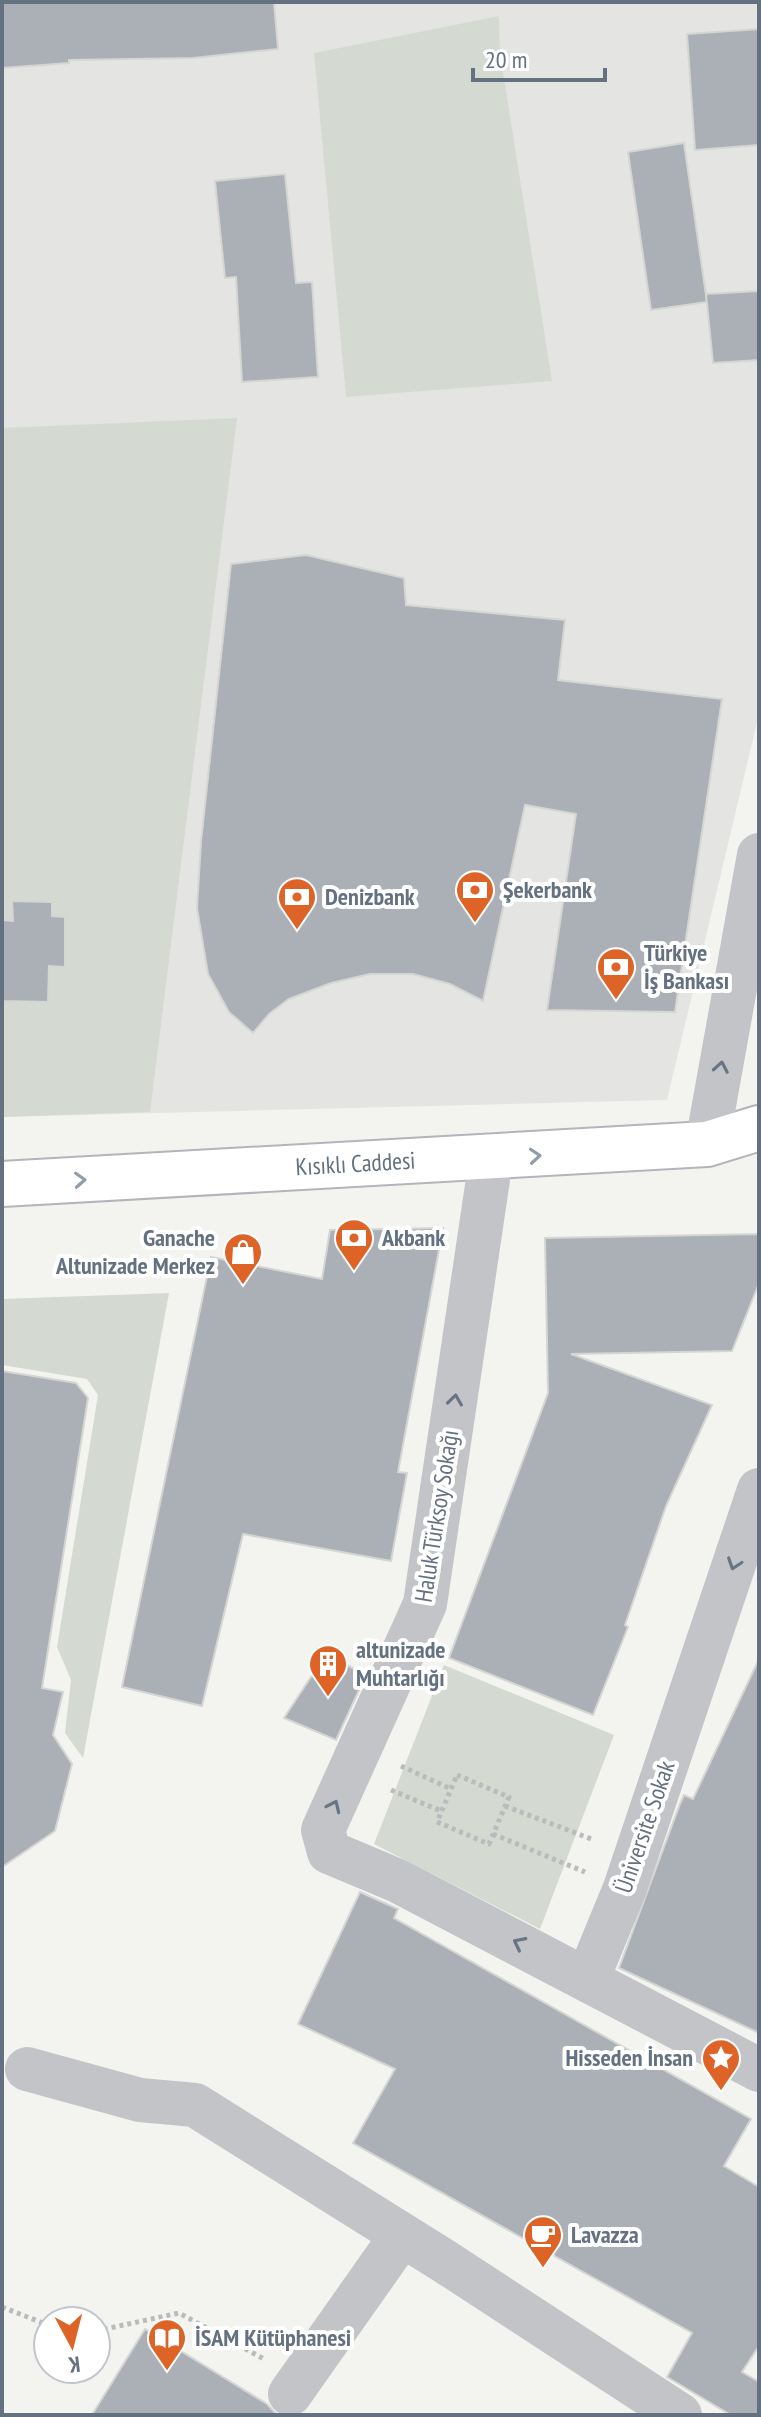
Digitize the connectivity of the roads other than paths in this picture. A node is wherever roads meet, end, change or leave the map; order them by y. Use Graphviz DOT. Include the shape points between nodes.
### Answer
graph roads {
  1 [pos="759,855"];
  2 [pos="759,1128"];
  3 [pos="759,1141"];
  4 [pos="707,1144"];
  5 [pos="759,1153"];
  6 [pos="491,1159"];
  7 [pos="2,1184"];
  8 [pos="759,1490"];
  9 [pos="588,1978"];
  10 [pos="27,2069"];
  11 [pos="759,2070"];
  12 [pos="402,2235"];
  13 [pos="295,2386"];
  14 [pos="680,2415"];
  4 -- 1 [label="street, one-way"];
  2 -- 4 [label="main road, Kısıklı Caddesi"];
  3 -- 4 [label="main road"];
  4 -- 5 [label="main road, Kısıklı Caddesi"];
  6 -- 4 [label="main road, Kısıklı Caddesi, one-way"];
  7 -- 6 [label="main road, Kısıklı Caddesi, one-way"];
  9 -- 6 [label="street, Haluk Türksoy Sokağı, one-way" via="398,1881 329,1852 323,1830 425,1604"];
  8 -- 9 [label="street, Üniversite Sokak, one-way" via="630,1872"];
  9 -- 11 [label="street"];
  10 -- 12 [label="street" via="140,2100 195,2105"];
  12 -- 13 [label="street"];
  12 -- 14 [label="street"];
}
